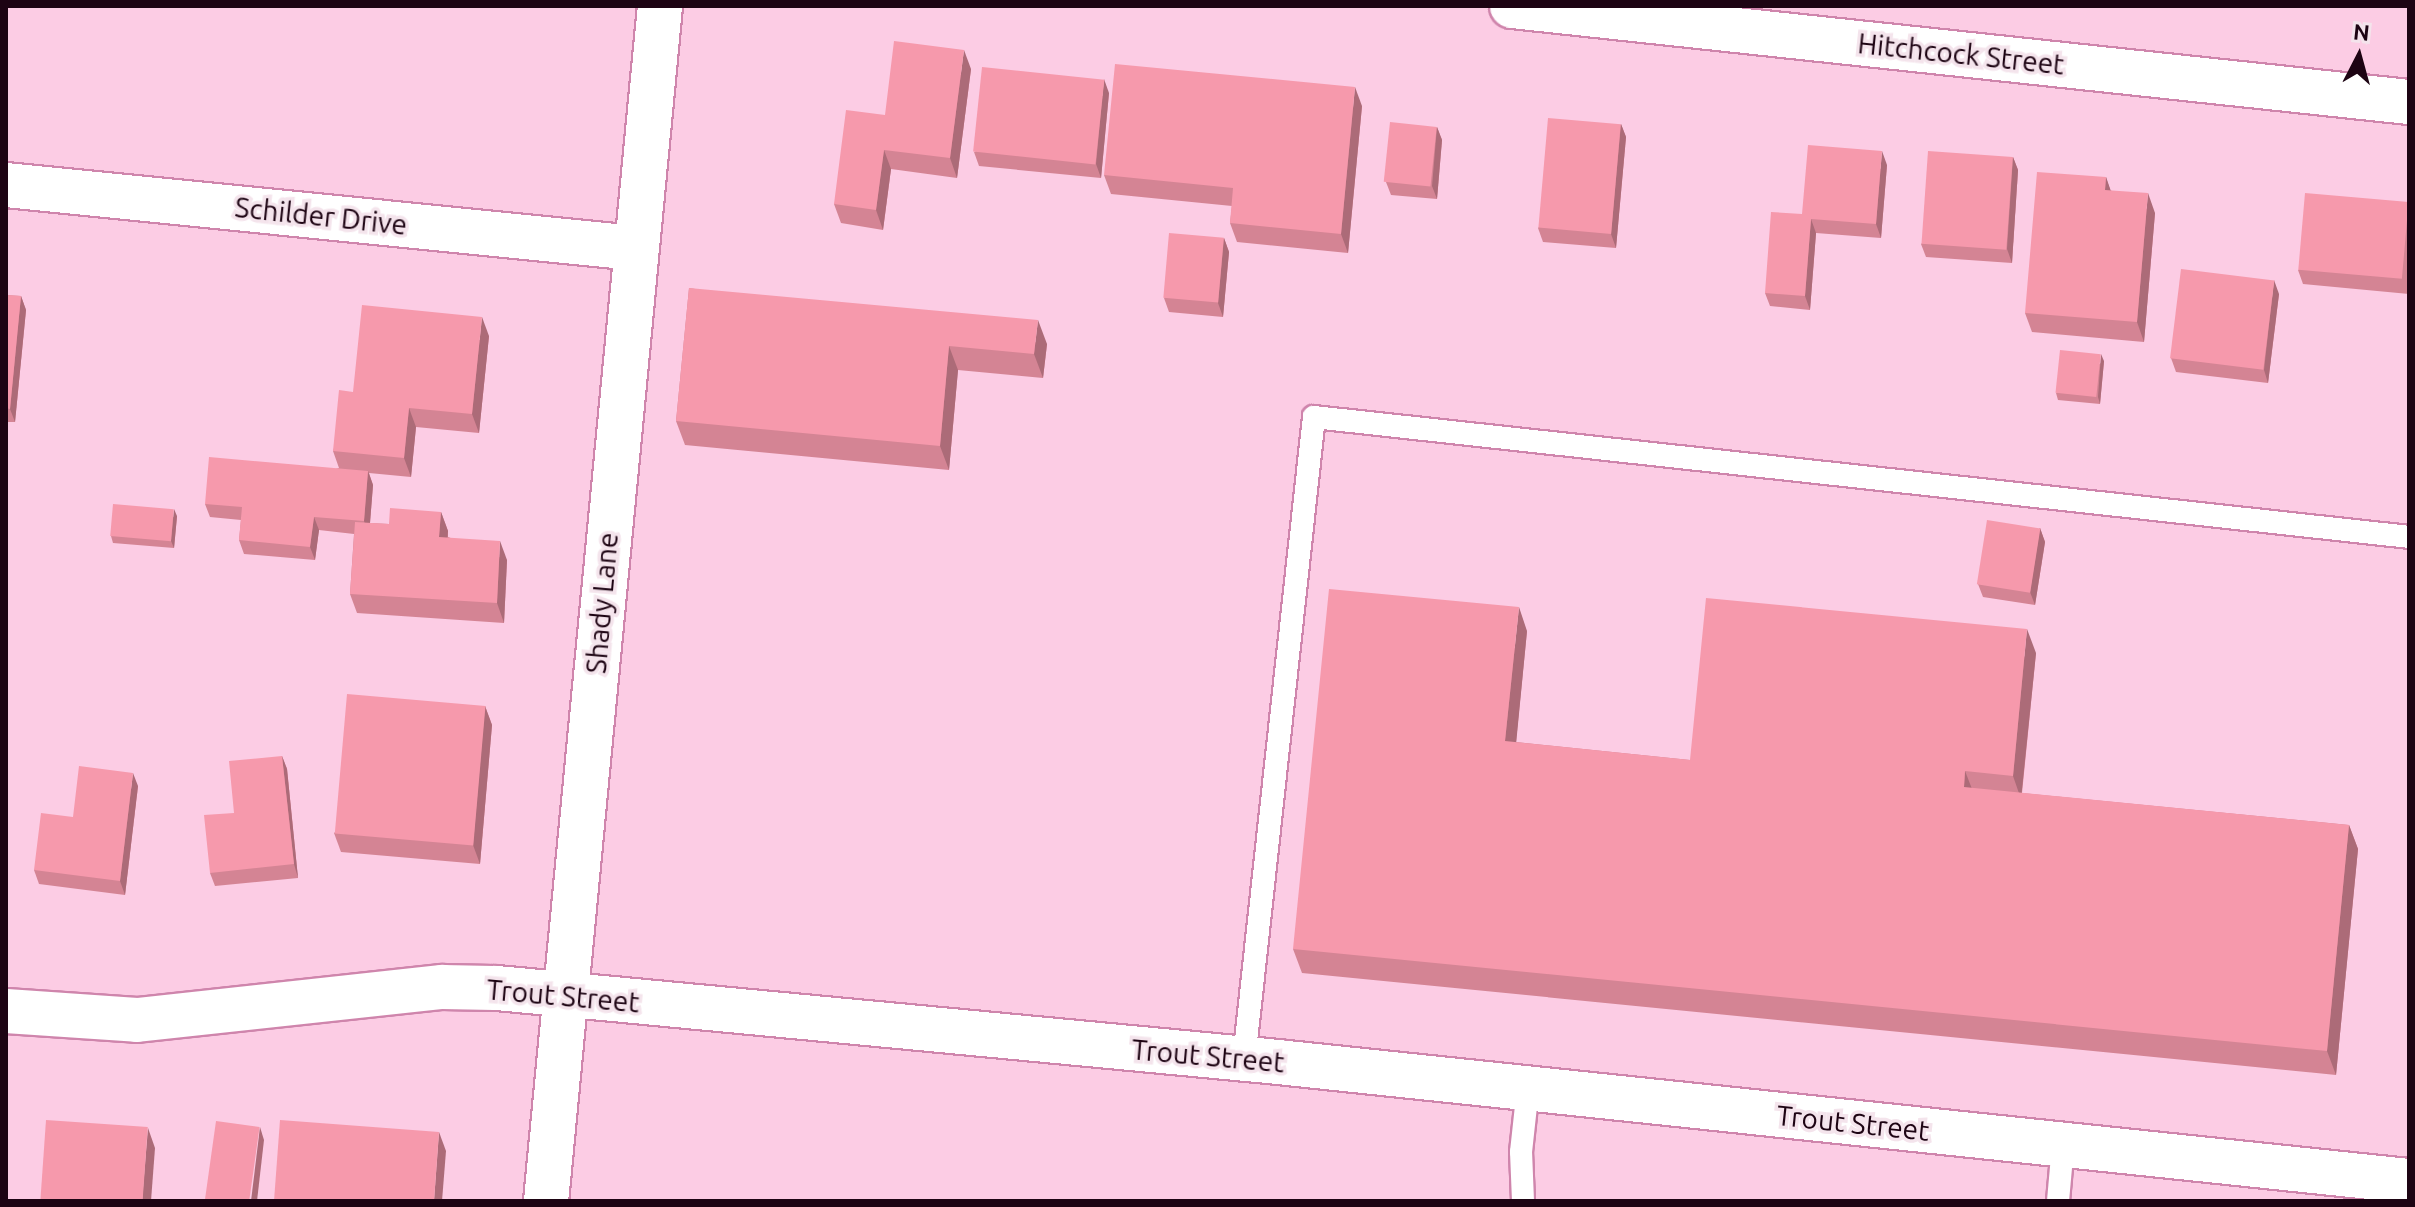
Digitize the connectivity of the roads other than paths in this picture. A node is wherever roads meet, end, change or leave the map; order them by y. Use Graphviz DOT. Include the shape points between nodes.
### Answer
graph roads {
  1 [pos="660,6"];
  2 [pos="1512,6"];
  3 [pos="2409,102"];
  4 [pos="6,185"];
  5 [pos="635,248"];
  6 [pos="2409,537"];
  7 [pos="566,996"];
  8 [pos="6,1011"];
  9 [pos="1244,1059"];
  10 [pos="1528,1088"];
  11 [pos="2063,1145"];
  12 [pos="2409,1181"];
  13 [pos="546,1201"];
  14 [pos="1523,1201"];
  15 [pos="2058,1201"];
  1 -- 5 [label="street, Shady Lane"];
  2 -- 3 [label="street, Hitchcock Street"];
  4 -- 5 [label="street, Schilder Drive"];
  5 -- 7 [label="street, Shady Lane"];
  6 -- 9 [label="lane" via="1314,417"];
  7 -- 8 [label="street, Trout Street" via="442,987 137,1020"];
  7 -- 9 [label="street, Trout Street"];
  7 -- 13 [label="street, Shady Lane"];
  9 -- 10 [label="street, Trout Street"];
  10 -- 11 [label="street, Trout Street"];
  10 -- 14 [label="lane" via="1521,1152"];
  11 -- 12 [label="street, Trout Street"];
  11 -- 15 [label="lane"];
}
